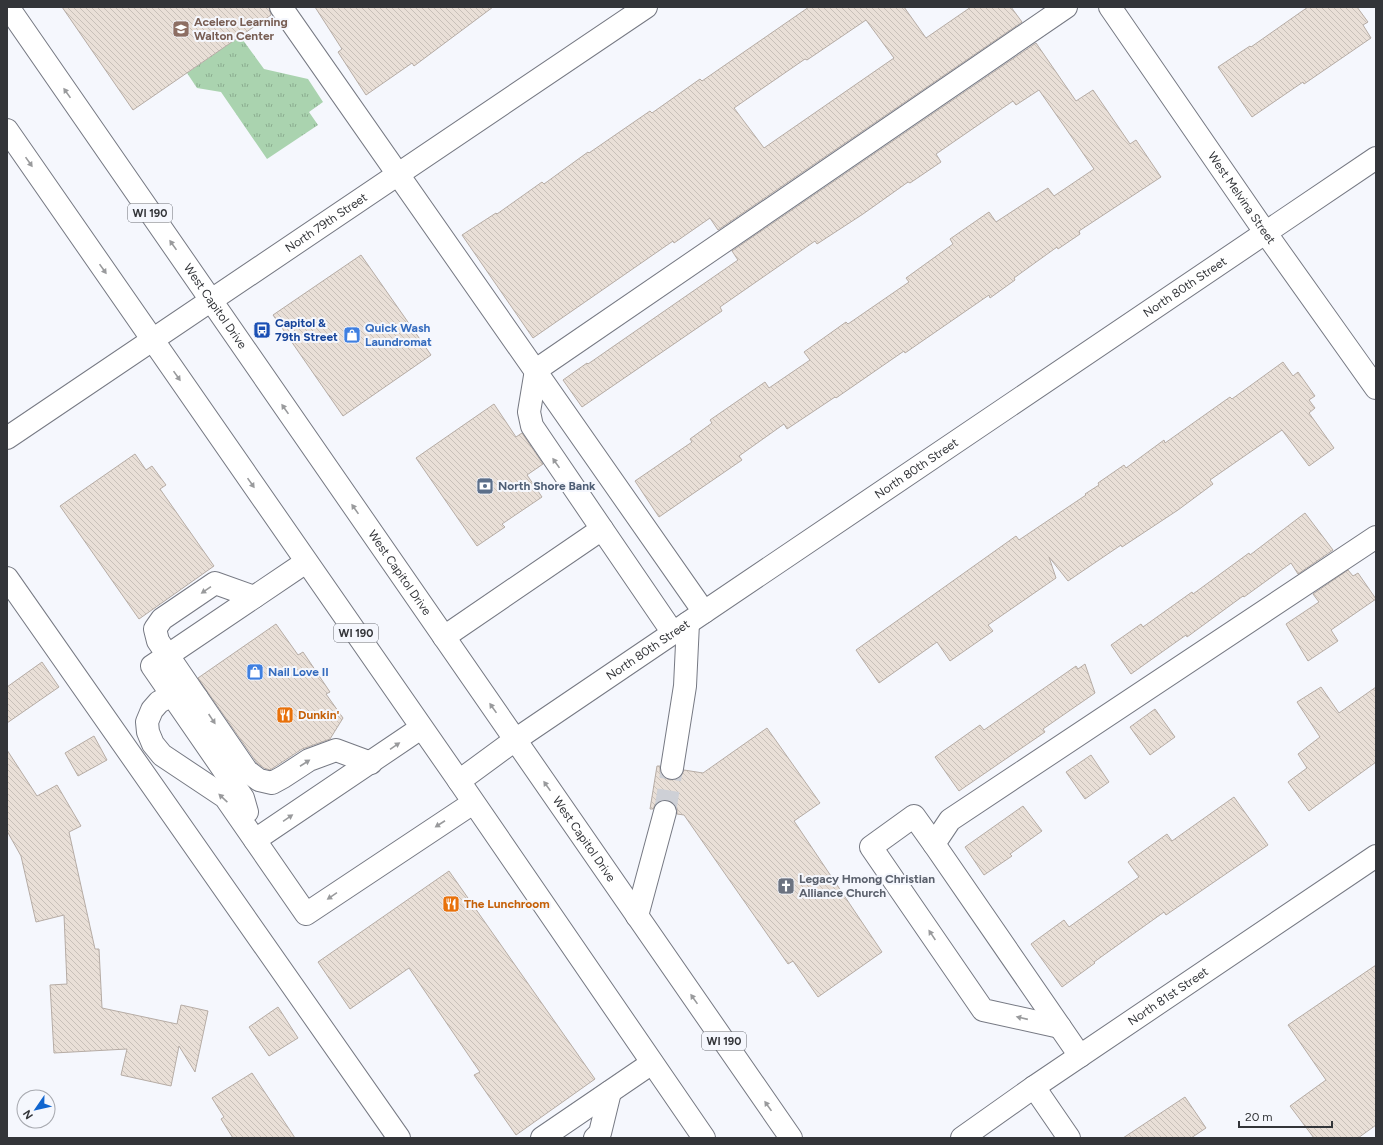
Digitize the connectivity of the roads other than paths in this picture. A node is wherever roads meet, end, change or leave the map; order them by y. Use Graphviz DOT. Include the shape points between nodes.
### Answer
graph roads {
  1 [pos="8,7"];
  2 [pos="281,7"];
  3 [pos="646,7"];
  4 [pos="1066,7"];
  5 [pos="1110,7"];
  6 [pos="7,130"];
  7 [pos="1376,158"];
  8 [pos="399,173"];
  9 [pos="1265,232"];
  10 [pos="211,300"];
  11 [pos="151,339"];
  12 [pos="536,370"];
  13 [pos="1376,388"];
  14 [pos="7,438"];
  15 [pos="602,529"];
  16 [pos="1376,537"];
  17 [pos="306,562"];
  18 [pos="7,578"];
  19 [pos="254,597"];
  20 [pos="688,623"];
  21 [pos="444,637"];
  22 [pos="168,655"];
  23 [pos="172,695"];
  24 [pos="197,698"];
  25 [pos="421,728"];
  26 [pos="515,740"];
  27 [pos="371,762"];
  28 [pos="672,768"];
  29 [pos="459,781"];
  30 [pos="473,803"];
  31 [pos="665,812"];
  32 [pos="255,840"];
  33 [pos="934,844"];
  34 [pos="1376,856"];
  35 [pos="636,916"];
  36 [pos="1060,1027"];
  37 [pos="1080,1056"];
  38 [pos="652,1063"];
  39 [pos="1034,1087"];
  40 [pos="610,1092"];
  41 [pos="399,1138"];
  42 [pos="542,1138"];
  43 [pos="594,1138"];
  44 [pos="704,1138"];
  45 [pos="791,1138"];
  46 [pos="962,1138"];
  47 [pos="1069,1138"];
  10 -- 1 [label="street, West Capitol Drive / WI 190, one-way"];
  2 -- 8 [label="street"];
  3 -- 8 [label="street, North 79th Street"];
  4 -- 12 [label="street"];
  5 -- 9 [label="street, West Melvina Street"];
  6 -- 11 [label="street, WI 190, one-way"];
  7 -- 9 [label="street, North 80th Street"];
  8 -- 10 [label="street, North 79th Street"];
  8 -- 12 [label="street"];
  9 -- 13 [label="street, West Melvina Street"];
  9 -- 20 [label="street, North 80th Street"];
  10 -- 11 [label="street, North 79th Street"];
  21 -- 10 [label="street, West Capitol Drive / WI 190, one-way"];
  11 -- 14 [label="street, North 79th Street"];
  11 -- 17 [label="street, WI 190, one-way"];
  15 -- 12 [label="street, one-way" via="532,426 529,412"];
  12 -- 20 [label="street"];
  15 -- 20 [label="street"];
  15 -- 21 [label="street"];
  16 -- 33 [label="street" via="950,820"];
  17 -- 19 [label="street"];
  17 -- 25 [label="street, WI 190"];
  18 -- 41 [label="street"];
  19 -- 22 [label="street"];
  19 -- 22 [label="street, one-way" via="215,583 162,619 155,629 158,641"];
  20 -- 26 [label="street, North 80th Street"];
  20 -- 28 [label="street" via="685,686"];
  26 -- 21 [label="street, West Capitol Drive / WI 190, one-way"];
  22 -- 23 [label="street" via="152,666"];
  22 -- 24 [label="street"];
  23 -- 24 [label="street" via="184,694"];
  23 -- 32 [label="street" via="243,798"];
  32 -- 23 [label="street, one-way" via="225,798 162,755 153,744 148,732 152,710 159,702"];
  24 -- 27 [label="street, one-way" via="247,772 258,780 272,783 309,760 336,750"];
  27 -- 25 [label="street, one-way"];
  25 -- 29 [label="street, WI 190"];
  26 -- 29 [label="street, North 80th Street"];
  35 -- 26 [label="street, West Capitol Drive / WI 190, one-way"];
  32 -- 27 [label="street, one-way"];
  29 -- 30 [label="street, WI 190"];
  30 -- 32 [label="street, one-way" via="306,914"];
  30 -- 38 [label="street, WI 190"];
  31 -- 35 [label="street"];
  33 -- 36 [label="street"];
  36 -- 33 [label="street, one-way" via="983,1010 871,847 914,816"];
  34 -- 37 [label="street, North 81st Street"];
  45 -- 35 [label="street, West Capitol Drive / WI 190, one-way"];
  36 -- 37 [label="street"];
  37 -- 39 [label="street, North 81st Street"];
  38 -- 40 [label="street"];
  38 -- 44 [label="street, WI 190"];
  39 -- 46 [label="street, North 81st Street"];
  39 -- 47 [label="street"];
  40 -- 42 [label="street"];
  40 -- 43 [label="street" via="600,1133"];
}
